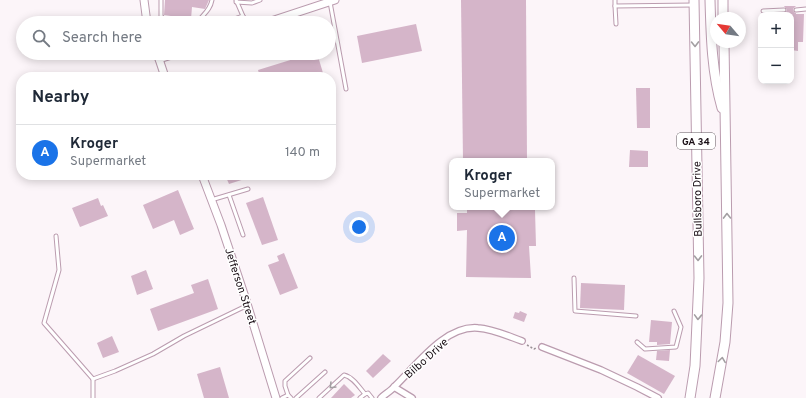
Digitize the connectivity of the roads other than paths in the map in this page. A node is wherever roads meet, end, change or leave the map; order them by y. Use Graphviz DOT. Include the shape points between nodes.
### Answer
graph roads {
  1 [pos="144,0"];
  2 [pos="161,0"];
  3 [pos="212,0"];
  4 [pos="260,0"];
  5 [pos="615,0"];
  6 [pos="662,0"];
  7 [pos="710,0"];
  8 [pos="723,0"];
  9 [pos="236,1"];
  10 [pos="333,1"];
  11 [pos="694,2"];
  12 [pos="662,5"];
  13 [pos="615,6"];
  14 [pos="806,9"];
  15 [pos="784,10"];
  16 [pos="796,10"];
  17 [pos="763,11"];
  18 [pos="723,12"];
  19 [pos="146,16"];
  20 [pos="161,16"];
  21 [pos="201,16"];
  22 [pos="243,16"];
  23 [pos="287,16"];
  24 [pos="335,16"];
  25 [pos="336,21"];
  26 [pos="616,24"];
  27 [pos="724,48"];
  28 [pos="159,60"];
  29 [pos="163,72"];
  30 [pos="346,88"];
  31 [pos="725,119"];
  32 [pos="204,180"];
  33 [pos="248,189"];
  34 [pos="229,195"];
  35 [pos="212,200"];
  36 [pos="243,235"];
  37 [pos="56,236"];
  38 [pos="574,278"];
  39 [pos="248,305"];
  40 [pos="674,311"];
  41 [pos="636,316"];
  42 [pos="522,340"];
  43 [pos="637,342"];
  44 [pos="542,347"];
  45 [pos="310,358"];
  46 [pos="325,372"];
  47 [pos="93,379"];
  48 [pos="394,387"];
  49 [pos="365,394"];
  50 [pos="290,396"];
  51 [pos="93,398"];
  52 [pos="276,398"];
  53 [pos="282,398"];
  54 [pos="296,398"];
  55 [pos="319,398"];
  56 [pos="360,398"];
  57 [pos="372,398"];
  58 [pos="381,398"];
  59 [pos="412,398"];
  60 [pos="658,398"];
  61 [pos="690,398"];
  62 [pos="715,398"];
  1 -- 19 [label="street"];
  2 -- 20 [label="lane"];
  3 -- 21 [label="lane" via="208,11"];
  4 -- 9 [label="lane"];
  5 -- 13 [label="lane"];
  6 -- 12 [label="lane"];
  7 -- 31 [label="main road" via="711,44 717,93"];
  8 -- 18 [label="main road"];
  9 -- 22 [label="lane"];
  10 -- 23 [label="street"];
  10 -- 24 [label="lane"];
  11 -- 12 [label="lane"];
  11 -- 61 [label="main road, Bullsboro Drive / GA 34, one-way" via="699,278 695,366"];
  12 -- 13 [label="lane"];
  13 -- 26 [label="lane"];
  14 -- 16 [label="lane"];
  15 -- 17 [label="lane"];
  25 -- 30 [label="lane"];
  27 -- 31 [label="main road, GA 34"];
  28 -- 29 [label="street"];
  62 -- 31 [label="main road, GA 34, one-way" via="725,342 728,303"];
  32 -- 35 [label="street, Jefferson Street"];
  33 -- 34 [label="lane"];
  34 -- 35 [label="lane"];
  34 -- 36 [label="lane"];
  35 -- 39 [label="street, Jefferson Street"];
  37 -- 47 [label="lane" via="59,270 44,323"];
  38 -- 41 [label="lane" via="575,311"];
  39 -- 47 [label="lane" via="153,354"];
  39 -- 52 [label="street, Jefferson Street"];
  40 -- 43 [label="lane" via="681,327 676,348 645,349"];
  42 -- 48 [label="street, Bilbo Drive" via="477,328 460,331 440,342"];
  44 -- 60 [label="street" via="601,370"];
  45 -- 50 [label="lane" via="285,381"];
  46 -- 54 [label="lane"];
  47 -- 51 [label="lane"];
  48 -- 58 [label="street, Bilbo Drive"];
  48 -- 59 [label="street"];
  49 -- 55 [label="lane, one-way" via="352,378 344,375"];
  49 -- 56 [label="lane"];
  49 -- 57 [label="lane" via="368,393"];
  50 -- 53 [label="lane"];
}
